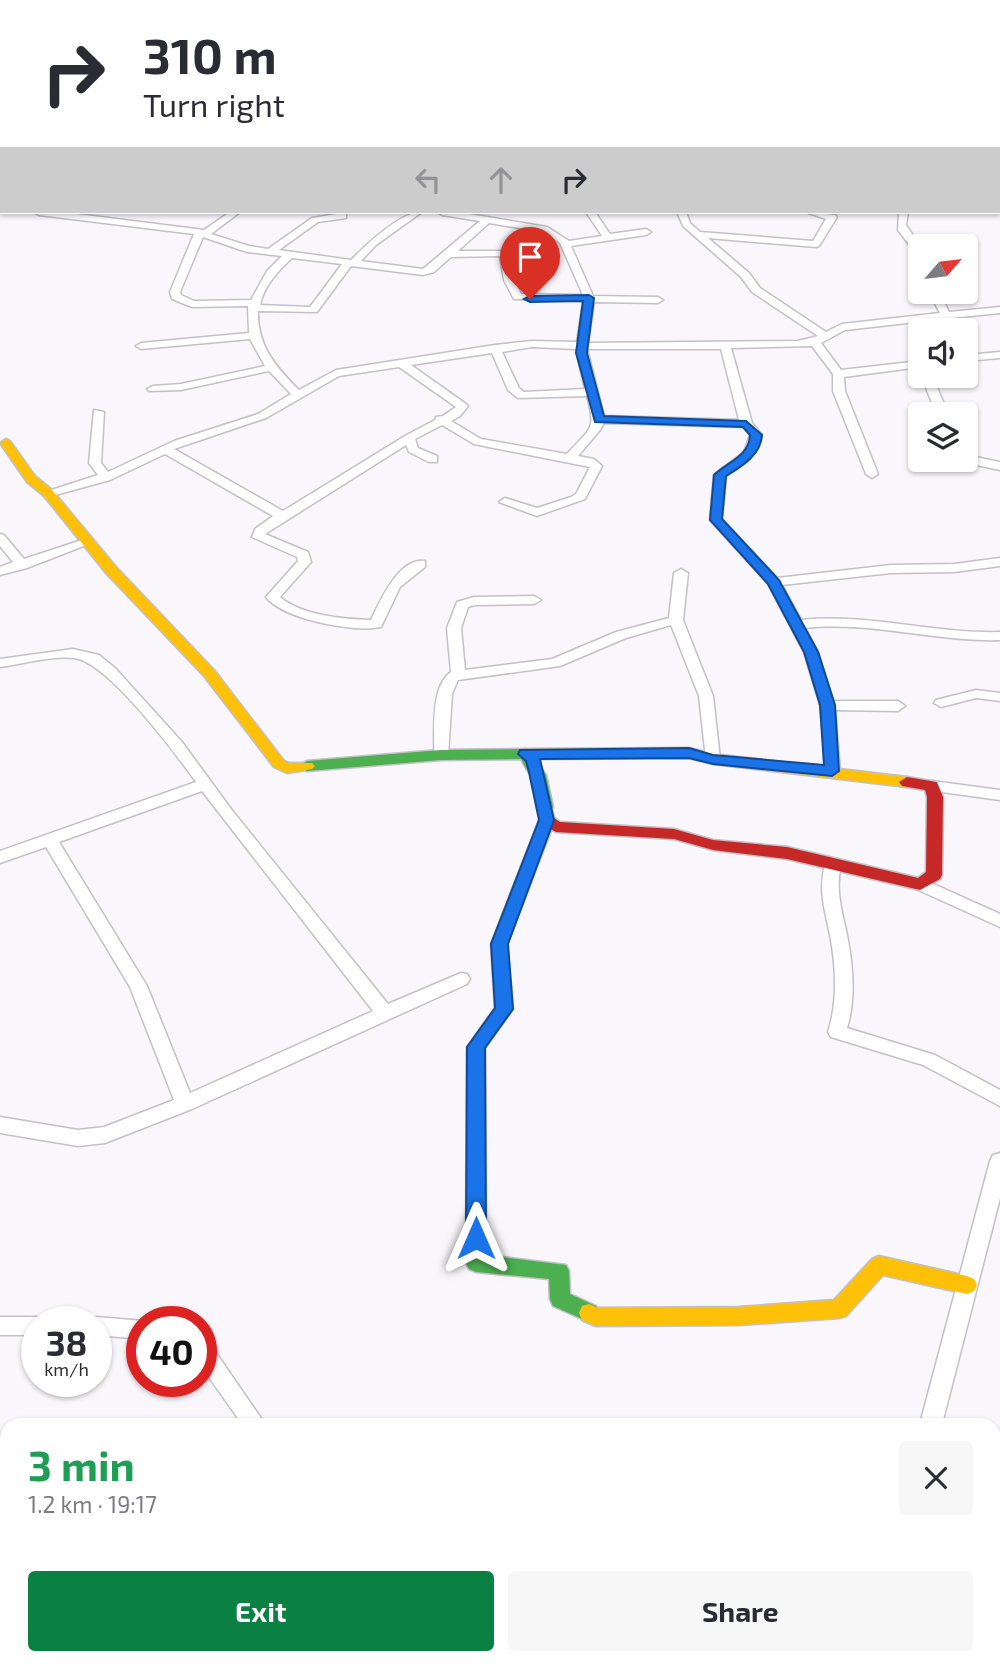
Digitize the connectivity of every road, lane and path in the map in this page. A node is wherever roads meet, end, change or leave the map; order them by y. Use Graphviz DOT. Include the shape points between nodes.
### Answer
graph roads {
  1 [pos="69,214"];
  2 [pos="150,214"];
  3 [pos="233,214"];
  4 [pos="415,214"];
  5 [pos="453,214"];
  6 [pos="592,214"];
  7 [pos="683,214"];
  8 [pos="819,214"];
  9 [pos="902,214"];
  10 [pos="343,216"];
  11 [pos="487,220"];
  12 [pos="133,224"];
  13 [pos="203,232"];
  14 [pos="646,232"];
  15 [pos="696,234"];
  16 [pos="608,238"];
  17 [pos="908,238"];
  18 [pos="566,244"];
  19 [pos="270,252"];
  20 [pos="446,254"];
  21 [pos="289,255"];
  22 [pos="350,263"];
  23 [pos="589,298"];
  24 [pos="658,300"];
  25 [pos="940,304"];
  26 [pos="255,305"];
  27 [pos="1000,310"];
  28 [pos="947,318"];
  29 [pos="908,321"];
  30 [pos="253,336"];
  31 [pos="820,339"];
  32 [pos="725,345"];
  33 [pos="141,346"];
  34 [pos="583,346"];
  35 [pos="495,348"];
  36 [pos="1000,355"];
  37 [pos="978,357"];
  38 [pos="402,364"];
  39 [pos="908,365"];
  40 [pos="273,367"];
  41 [pos="838,374"];
  42 [pos="153,389"];
  43 [pos="592,392"];
  44 [pos="297,394"];
  45 [pos="98,412"];
  46 [pos="440,419"];
  47 [pos="599,419"];
  48 [pos="746,424"];
  49 [pos="409,438"];
  50 [pos="6,443"];
  51 [pos="164,449"];
  52 [pos="570,458"];
  53 [pos="433,459"];
  54 [pos="978,461"];
  55 [pos="1000,466"];
  56 [pos="872,474"];
  57 [pos="106,477"];
  58 [pos="48,493"];
  59 [pos="505,502"];
  60 [pos="279,519"];
  61 [pos="0,538"];
  62 [pos="88,542"];
  63 [pos="1000,562"];
  64 [pos="420,564"];
  65 [pos="22,565"];
  66 [pos="0,571"];
  67 [pos="681,573"];
  68 [pos="774,582"];
  69 [pos="534,600"];
  70 [pos="676,620"];
  71 [pos="797,625"];
  72 [pos="1000,636"];
  73 [pos="0,663"];
  74 [pos="458,673"];
  75 [pos="1000,697"];
  76 [pos="941,702"];
  77 [pos="827,705"];
  78 [pos="898,706"];
  79 [pos="525,754"];
  80 [pos="441,755"];
  81 [pos="713,760"];
  82 [pos="832,771"];
  83 [pos="206,784"];
  84 [pos="932,786"];
  85 [pos="1000,795"];
  86 [pos="547,820"];
  87 [pos="50,841"];
  88 [pos="0,857"];
  89 [pos="833,865"];
  90 [pos="920,884"];
  91 [pos="1000,921"];
  92 [pos="461,979"];
  93 [pos="385,1013"];
  94 [pos="1000,1099"];
  95 [pos="185,1104"];
  96 [pos="0,1125"];
  97 [pos="1000,1161"];
  98 [pos="967,1284"];
  99 [pos="21,1325"];
  100 [pos="0,1326"];
  101 [pos="217,1371"];
  102 [pos="250,1418"];
  103 [pos="933,1418"];
  1 -- 12 [label="street"];
  2 -- 12 [label="street"];
  3 -- 13 [label="street"];
  4 -- 22 [label="street"];
  5 -- 11 [label="street"];
  6 -- 16 [label="street"];
  7 -- 15 [label="street"];
  8 -- 15 [label="street" via="832,217 816,244"];
  9 -- 17 [label="street" via="901,230"];
  10 -- 19 [label="street" via="315,219"];
  11 -- 18 [label="street" via="547,230"];
  11 -- 20 [label="street"];
  12 -- 13 [label="street"];
  13 -- 19 [label="street" via="247,249"];
  13 -- 26 [label="street" via="176,297 192,304"];
  14 -- 16 [label="street"];
  15 -- 31 [label="street" via="756,290"];
  16 -- 18 [label="street"];
  18 -- 23 [label="street"];
  19 -- 21 [label="street"];
  20 -- 22 [label="street" via="425,272"];
  20 -- 23 [label="street" via="504,253 509,281 518,297"];
  21 -- 22 [label="street"];
  21 -- 26 [label="street" via="265,278"];
  22 -- 26 [label="street" via="311,311"];
  23 -- 24 [label="street"];
  23 -- 34 [label="street"];
  25 -- 28 [label="street"];
  26 -- 30 [label="street" via="250,326"];
  27 -- 28 [label="street"];
  29 -- 31 [label="street" via="842,327"];
  30 -- 33 [label="street"];
  30 -- 40 [label="street"];
  31 -- 32 [label="street"];
  31 -- 41 [label="street"];
  32 -- 34 [label="street"];
  32 -- 48 [label="street"];
  34 -- 35 [label="street"];
  34 -- 43 [label="street"];
  35 -- 38 [label="street"];
  35 -- 43 [label="street" via="514,390 522,396"];
  36 -- 37 [label="street"];
  38 -- 44 [label="street" via="336,373"];
  38 -- 46 [label="street" via="462,406 456,414"];
  39 -- 41 [label="street"];
  40 -- 42 [label="street"];
  40 -- 44 [label="street"];
  41 -- 56 [label="street" via="839,391"];
  43 -- 47 [label="street"];
  44 -- 51 [label="street" via="262,416"];
  45 -- 57 [label="street" via="96,463"];
  46 -- 49 [label="street"];
  46 -- 52 [label="street" via="478,442"];
  47 -- 48 [label="street"];
  47 -- 52 [label="street"];
  48 -- 68 [label="street" via="756,435 756,443 745,459 720,475 716,520"];
  49 -- 53 [label="street" via="414,450"];
  49 -- 60 [label="street"];
  50 -- 58 [label="main road" via="31,479"];
  51 -- 57 [label="street"];
  51 -- 60 [label="street" via="273,509"];
  52 -- 59 [label="street" via="597,468 581,496 537,512"];
  54 -- 55 [label="street"];
  57 -- 58 [label="street"];
  58 -- 62 [label="main road"];
  60 -- 64 [label="street" via="258,537 303,555 305,562 273,597 280,606 376,624 394,585"];
  61 -- 65 [label="street"];
  62 -- 65 [label="street"];
  62 -- 80 [label="main road" via="209,673 279,764 296,769"];
  63 -- 68 [label="street"];
  65 -- 66 [label="street"];
  67 -- 70 [label="street"];
  68 -- 71 [label="street"];
  69 -- 74 [label="street" via="474,601 462,606 454,628"];
  70 -- 74 [label="street" via="621,635 555,663"];
  70 -- 81 [label="street" via="706,696"];
  71 -- 72 [label="street" via="840,622 963,638"];
  71 -- 77 [label="street" via="818,669"];
  73 -- 83 [label="street" via="73,653 93,658 177,745"];
  74 -- 80 [label="street" via="449,680 445,694"];
  75 -- 76 [label="street" via="976,694"];
  77 -- 78 [label="street"];
  77 -- 82 [label="street"];
  79 -- 80 [label="main road"];
  79 -- 81 [label="main road" via="689,753"];
  79 -- 86 [label="main road" via="533,759"];
  81 -- 82 [label="main road"];
  82 -- 84 [label="main road"];
  83 -- 87 [label="street"];
  83 -- 93 [label="street"];
  84 -- 85 [label="street"];
  84 -- 90 [label="main road" via="934,875"];
  86 -- 89 [label="main road" via="556,827 674,834"];
  86 -- 98 [label="main road" via="499,944 504,1009 476,1047 476,1263 559,1272 560,1299 596,1317 739,1316 839,1309 879,1265"];
  87 -- 88 [label="street"];
  87 -- 95 [label="street" via="138,986"];
  89 -- 90 [label="main road"];
  89 -- 94 [label="street" via="827,883 840,946 843,1017 837,1032 929,1060"];
  90 -- 91 [label="street"];
  92 -- 93 [label="street"];
  93 -- 95 [label="street"];
  95 -- 96 [label="street" via="105,1135 78,1138"];
  97 -- 98 [label="street"];
  98 -- 103 [label="street"];
  99 -- 100 [label="street"];
  101 -- 102 [label="street"];
}
